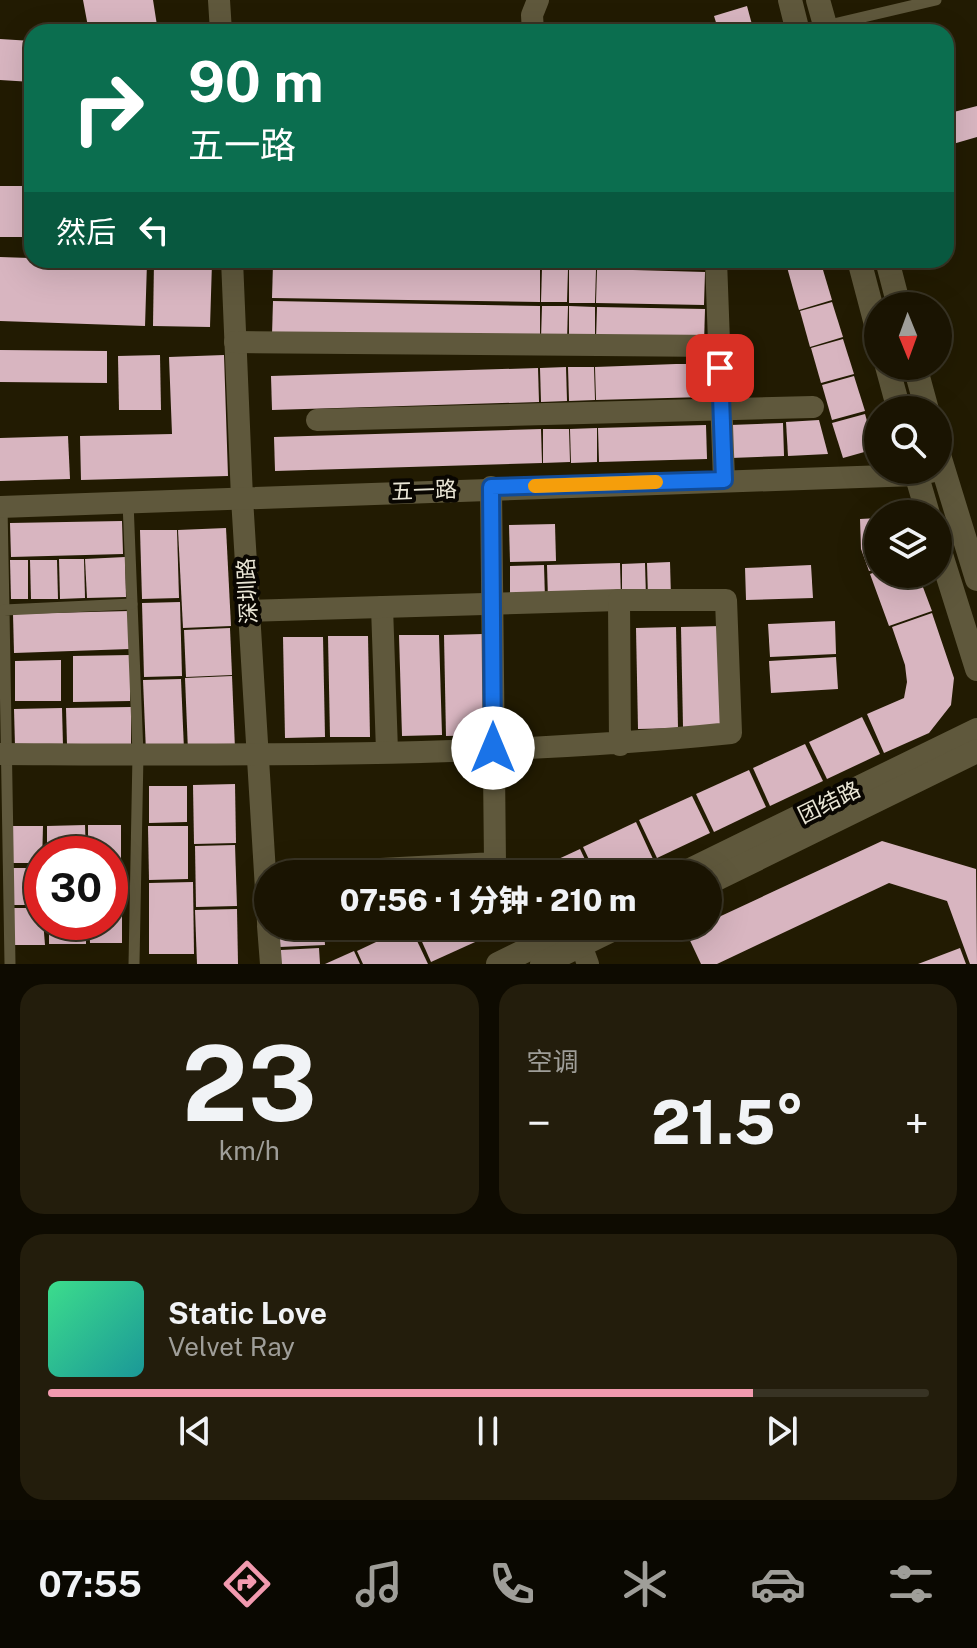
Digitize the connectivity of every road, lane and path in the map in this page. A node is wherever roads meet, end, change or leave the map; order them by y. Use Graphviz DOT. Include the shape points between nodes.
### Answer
graph roads {
  1 [pos="219,0"];
  2 [pos="538,0"];
  3 [pos="790,0"];
  4 [pos="818,0"];
  5 [pos="936,0"];
  6 [pos="220,24"];
  7 [pos="533,24"];
  8 [pos="796,24"];
  9 [pos="825,24"];
  10 [pos="845,24"];
  11 [pos="232,268"];
  12 [pos="716,268"];
  13 [pos="861,268"];
  14 [pos="889,268"];
  15 [pos="867,292"];
  16 [pos="895,292"];
  17 [pos="235,342"];
  18 [pos="719,346"];
  19 [pos="813,407"];
  20 [pos="721,411"];
  21 [pos="317,420"];
  22 [pos="864,474"];
  23 [pos="724,480"];
  24 [pos="947,484"];
  25 [pos="491,487"];
  26 [pos="242,498"];
  27 [pos="128,502"];
  28 [pos="1,506"];
  29 [pos="977,579"];
  30 [pos="952,588"];
  31 [pos="619,600"];
  32 [pos="493,603"];
  33 [pos="132,604"];
  34 [pos="382,607"];
  35 [pos="4,610"];
  36 [pos="248,611"];
  37 [pos="977,669"];
  38 [pos="977,730"];
  39 [pos="620,745"];
  40 [pos="493,748"];
  41 [pos="387,751"];
  42 [pos="977,751"];
  43 [pos="3,754"];
  44 [pos="138,754"];
  45 [pos="257,755"];
  46 [pos="271,860"];
  47 [pos="495,860"];
  48 [pos="711,860"];
  49 [pos="722,876"];
  50 [pos="269,940"];
  51 [pos="582,945"];
  52 [pos="10,964"];
  53 [pos="134,964"];
  54 [pos="271,964"];
  55 [pos="498,964"];
  56 [pos="542,964"];
  1 -- 6 [label="street"];
  2 -- 7 [label="street"];
  3 -- 8 [label="main road"];
  4 -- 9 [label="main road"];
  5 -- 10 [label="lane"];
  11 -- 17 [label="street, 深圳路"];
  12 -- 18 [label="street"];
  13 -- 15 [label="main road"];
  14 -- 16 [label="main road"];
  17 -- 18 [label="street"];
  17 -- 26 [label="street, 深圳路"];
  18 -- 20 [label="street"];
  19 -- 20 [label="street"];
  20 -- 21 [label="street"];
  20 -- 23 [label="street"];
  22 -- 23 [label="street, 五一路"];
  23 -- 25 [label="street, 五一路"];
  24 -- 29 [label="main road"];
  25 -- 26 [label="street, 五一路"];
  25 -- 32 [label="street"];
  26 -- 27 [label="street, 五一路"];
  26 -- 36 [label="street, 深圳路"];
  27 -- 28 [label="street, 五一路"];
  27 -- 33 [label="lane"];
  28 -- 35 [label="lane"];
  30 -- 37 [label="main road"];
  31 -- 32 [label="street"];
  31 -- 39 [label="street"];
  31 -- 39 [label="street" via="726,600 731,733"];
  32 -- 34 [label="street"];
  32 -- 40 [label="street"];
  33 -- 35 [label="lane"];
  33 -- 44 [label="lane"];
  34 -- 36 [label="street"];
  34 -- 41 [label="street"];
  35 -- 43 [label="lane"];
  36 -- 45 [label="street, 深圳路"];
  38 -- 48 [label="main road, 团结路"];
  39 -- 40 [label="street"];
  40 -- 41 [label="street"];
  40 -- 47 [label="street"];
  41 -- 45 [label="street"];
  42 -- 49 [label="main road, 团结路"];
  43 -- 44 [label="street"];
  43 -- 52 [label="lane"];
  44 -- 45 [label="street"];
  44 -- 53 [label="lane"];
  45 -- 46 [label="street, 深圳路"];
  50 -- 54 [label="street, 深圳路"];
  51 -- 55 [label="main road"];
  51 -- 56 [label="main road"];
}
